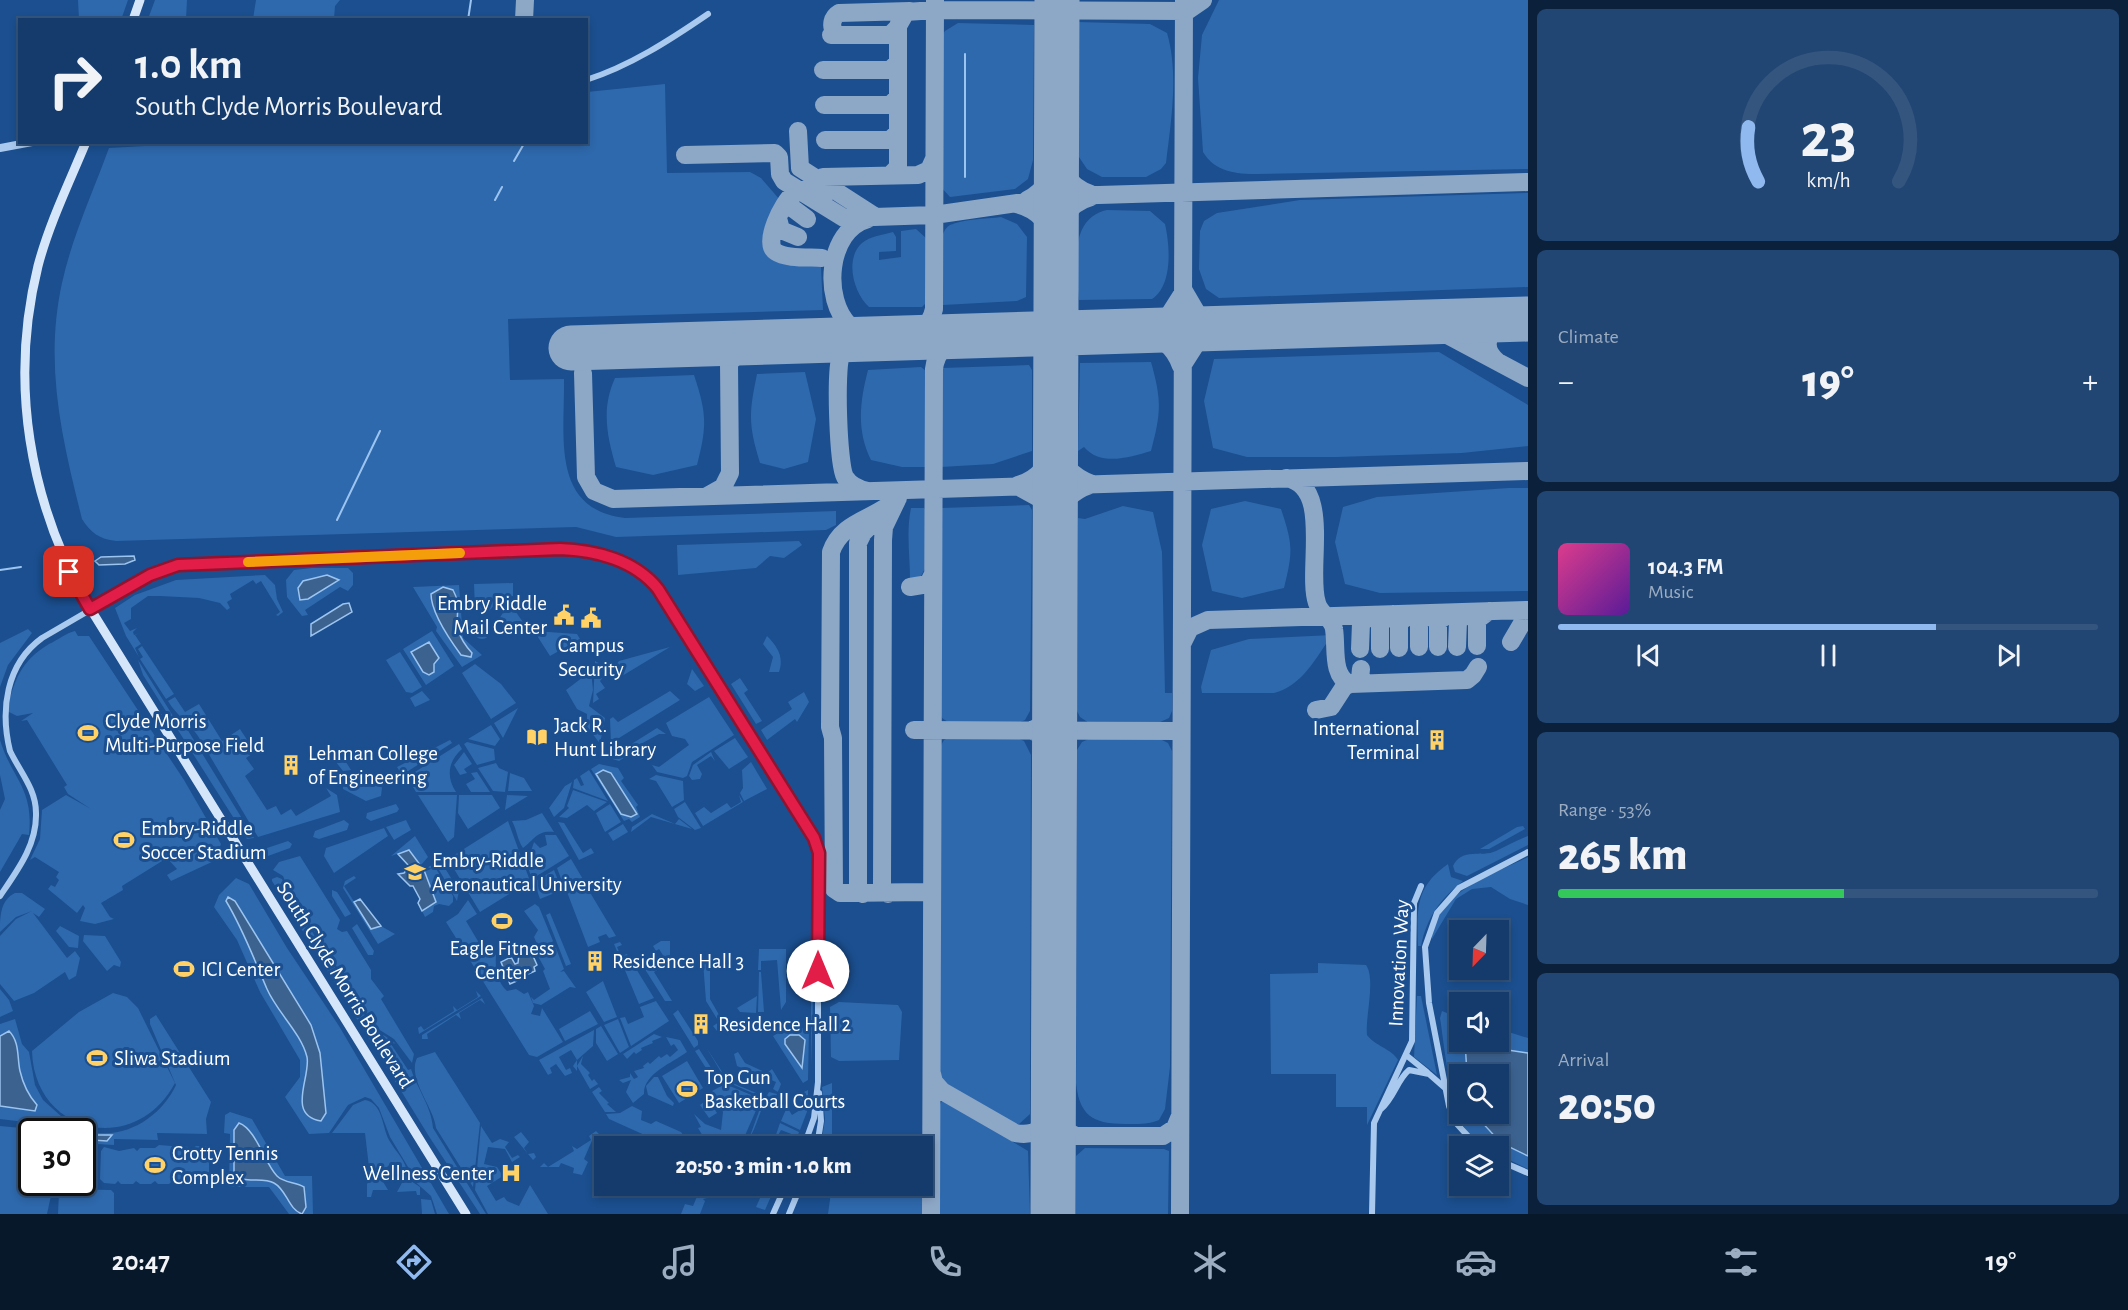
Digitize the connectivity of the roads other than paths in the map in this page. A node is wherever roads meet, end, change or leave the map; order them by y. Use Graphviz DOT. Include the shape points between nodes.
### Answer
graph roads {
  1 [pos="140,0"];
  2 [pos="708,14"];
  3 [pos="134,18"];
  4 [pos="588,79"];
  5 [pos="21,144"];
  6 [pos="85,144"];
  7 [pos="0,148"];
  8 [pos="90,609"];
  9 [pos="1528,852"];
  10 [pos="1420,886"];
  11 [pos="0,896"];
  12 [pos="1406,1055"];
  13 [pos="1429,1074"];
  14 [pos="818,1082"];
  15 [pos="1445,1088"];
  16 [pos="1378,1111"];
  17 [pos="808,1136"];
  18 [pos="819,1136"];
  19 [pos="1468,1136"];
  20 [pos="1509,1165"];
  21 [pos="1528,1176"];
  22 [pos="781,1196"];
  23 [pos="796,1196"];
  24 [pos="466,1214"];
  25 [pos="773,1214"];
  26 [pos="789,1214"];
  27 [pos="1372,1214"];
  1 -- 3 [label="main road"];
  2 -- 4 [label="street" via="610,72"];
  5 -- 7 [label="street"];
  6 -- 8 [label="main road, South Clyde Morris Boulevard" via="39,265 26,343 26,406 31,450 52,533"];
  8 -- 11 [label="street" via="29,647 15,663 7,682 2,707 4,734 32,792 37,816 27,852"];
  8 -- 14 [label="street" via="150,575 178,565 560,549 617,560 640,571 658,589 818,846"];
  8 -- 24 [label="main road, South Clyde Morris Boulevard"];
  9 -- 15 [label="street" via="1459,888 1430,927 1425,971"];
  10 -- 12 [label="street, Innovation Way" via="1414,903 1412,1041"];
  12 -- 13 [label="street"];
  12 -- 16 [label="street, Innovation Way"];
  13 -- 15 [label="street"];
  13 -- 16 [label="street" via="1409,1070"];
  14 -- 17 [label="street"];
  14 -- 18 [label="street"];
  15 -- 19 [label="street" via="1456,1123"];
  16 -- 27 [label="street, Innovation Way" via="1372,1138"];
  20 -- 21 [label="street"];
  22 -- 25 [label="street"];
  23 -- 26 [label="street"];
}
